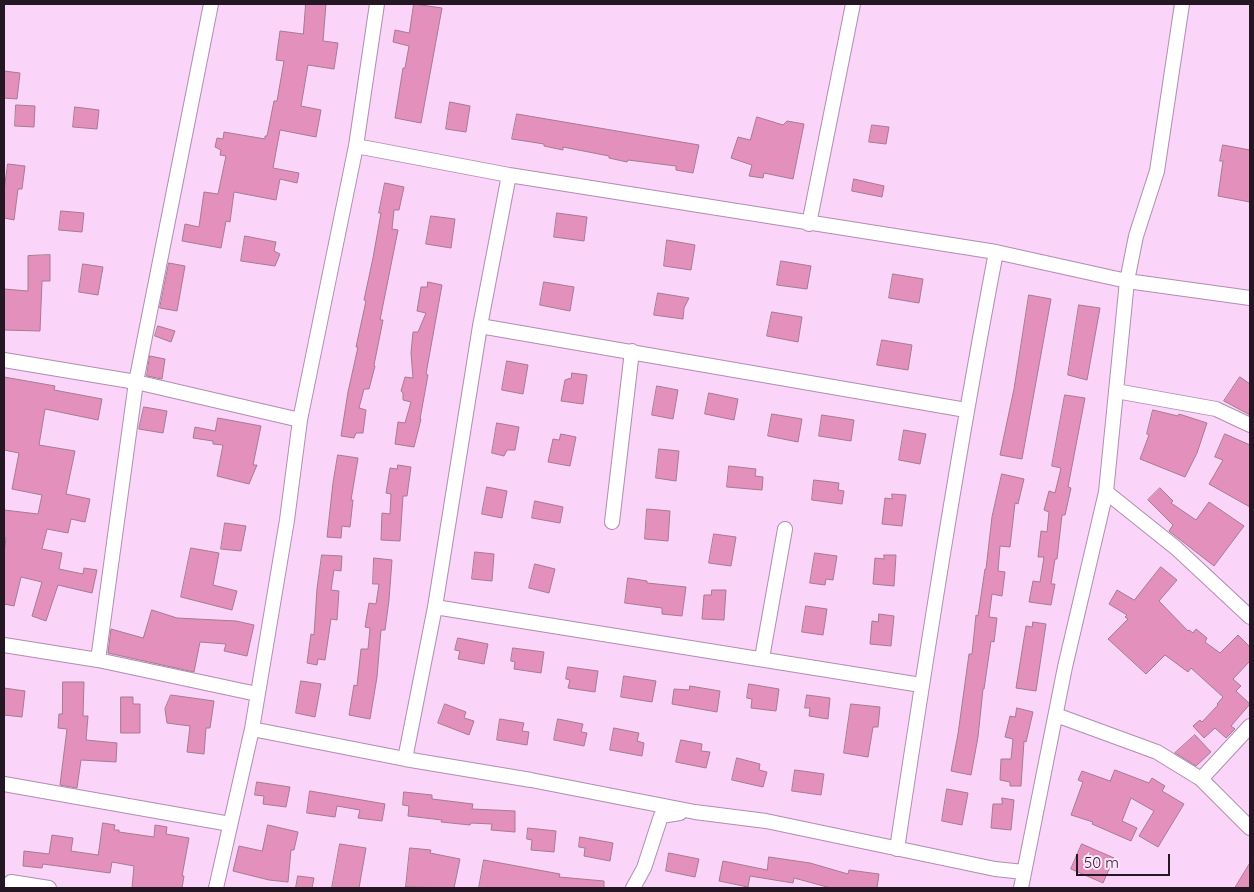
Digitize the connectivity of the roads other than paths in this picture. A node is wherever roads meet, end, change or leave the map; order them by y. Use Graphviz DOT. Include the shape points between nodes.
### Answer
graph roads {
  1 [pos="211,4"];
  2 [pos="377,4"];
  3 [pos="853,4"];
  4 [pos="1182,4"];
  5 [pos="356,146"];
  6 [pos="509,175"];
  7 [pos="809,224"];
  8 [pos="996,252"];
  9 [pos="1127,281"];
  10 [pos="1250,298"];
  11 [pos="480,326"];
  12 [pos="632,351"];
  13 [pos="4,360"];
  14 [pos="136,382"];
  15 [pos="1116,391"];
  16 [pos="966,410"];
  17 [pos="300,420"];
  18 [pos="1250,424"];
  19 [pos="1106,492"];
  20 [pos="612,522"];
  21 [pos="785,529"];
  22 [pos="435,607"];
  23 [pos="1250,617"];
  24 [pos="4,646"];
  25 [pos="762,658"];
  26 [pos="98,660"];
  27 [pos="921,684"];
  28 [pos="257,694"];
  29 [pos="1056,715"];
  30 [pos="1250,726"];
  31 [pos="252,729"];
  32 [pos="405,759"];
  33 [pos="1201,779"];
  34 [pos="4,784"];
  35 [pos="696,812"];
  36 [pos="230,824"];
  37 [pos="1250,828"];
  38 [pos="897,849"];
  39 [pos="1024,872"];
  40 [pos="9,884"];
  41 [pos="49,888"];
  42 [pos="216,888"];
  43 [pos="633,888"];
  44 [pos="1021,888"];
  1 -- 14 [label="street"];
  2 -- 5 [label="street"];
  3 -- 7 [label="street"];
  4 -- 9 [label="street" via="1157,171 1136,236"];
  5 -- 6 [label="street"];
  5 -- 17 [label="street"];
  6 -- 7 [label="street"];
  6 -- 11 [label="street"];
  7 -- 8 [label="street"];
  8 -- 9 [label="street"];
  8 -- 16 [label="street"];
  9 -- 10 [label="street"];
  9 -- 15 [label="street"];
  11 -- 12 [label="street"];
  11 -- 22 [label="street"];
  12 -- 16 [label="street"];
  12 -- 20 [label="street"];
  13 -- 14 [label="street"];
  14 -- 17 [label="street"];
  14 -- 26 [label="street"];
  15 -- 18 [label="street" via="1216,409"];
  15 -- 19 [label="street"];
  16 -- 27 [label="street"];
  17 -- 28 [label="street" via="288,520"];
  19 -- 23 [label="street" via="1176,548"];
  19 -- 29 [label="street"];
  21 -- 25 [label="street"];
  22 -- 25 [label="street"];
  22 -- 32 [label="street"];
  24 -- 26 [label="street"];
  25 -- 27 [label="street"];
  26 -- 28 [label="street"];
  27 -- 38 [label="street"];
  28 -- 31 [label="street"];
  29 -- 33 [label="street" via="1157,752"];
  29 -- 39 [label="street"];
  30 -- 33 [label="street"];
  31 -- 32 [label="street"];
  31 -- 36 [label="street"];
  32 -- 35 [label="street"];
  33 -- 37 [label="street"];
  34 -- 36 [label="street"];
  35 -- 38 [label="street" via="766,822"];
  35 -- 43 [label="street" via="661,816 644,868"];
  36 -- 42 [label="street"];
  38 -- 39 [label="street"];
  39 -- 44 [label="street"];
  40 -- 41 [label="street"];
}
